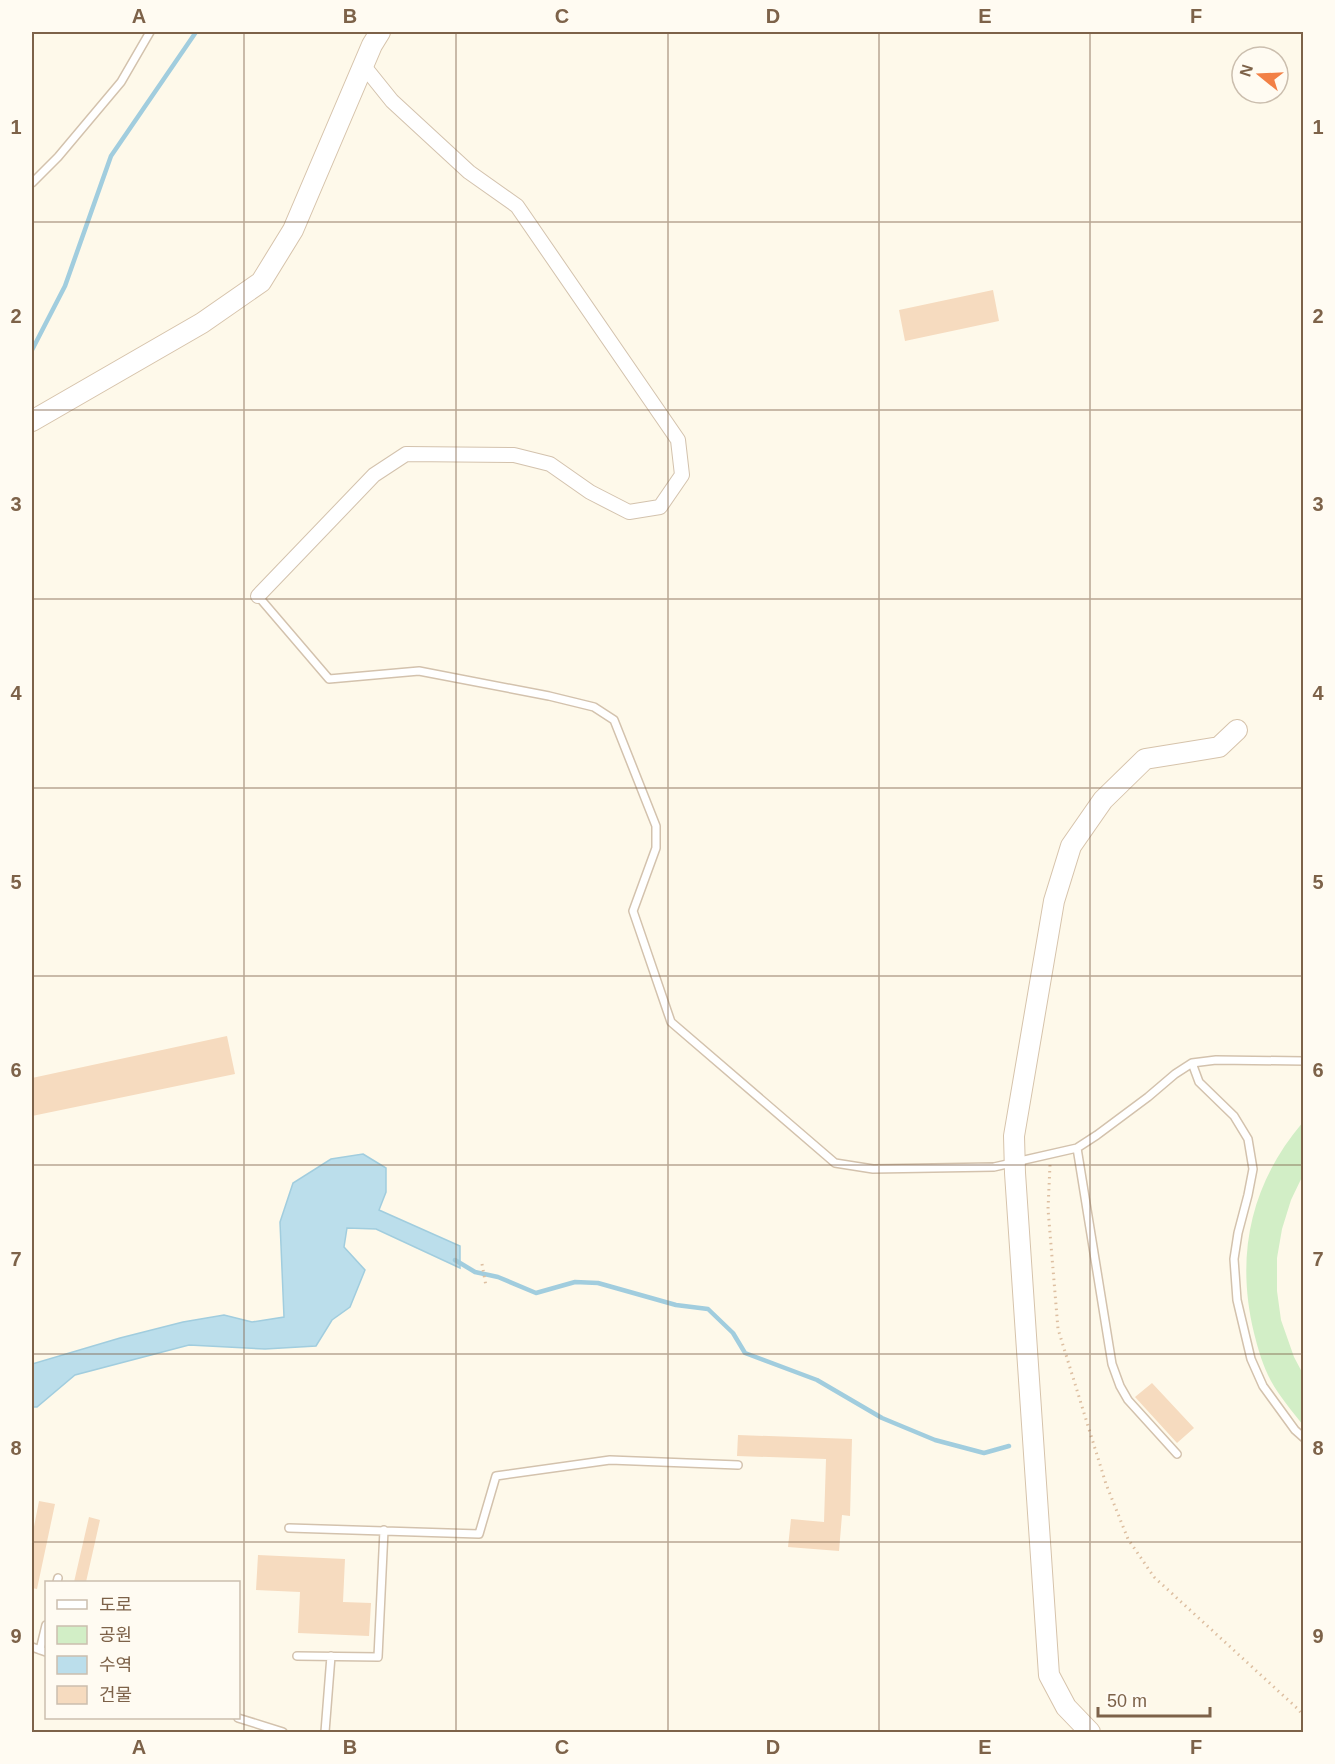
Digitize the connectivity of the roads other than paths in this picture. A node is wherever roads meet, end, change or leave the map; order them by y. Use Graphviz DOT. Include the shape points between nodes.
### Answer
graph roads {
  1 [pos="150,32"];
  2 [pos="380,32"];
  3 [pos="363,65"];
  4 [pos="32,183"];
  5 [pos="32,421"];
  6 [pos="258,597"];
  7 [pos="1237,730"];
  8 [pos="1304,1061"];
  9 [pos="1192,1063"];
  10 [pos="1077,1148"];
  11 [pos="1015,1162"];
  12 [pos="1304,1438"];
  13 [pos="1177,1454"];
  14 [pos="738,1465"];
  15 [pos="289,1528"];
  16 [pos="384,1530"];
  17 [pos="32,1647"];
  18 [pos="44,1651"];
  19 [pos="297,1656"];
  20 [pos="331,1656"];
  21 [pos="240,1719"];
  22 [pos="283,1732"];
  23 [pos="326,1732"];
  24 [pos="1090,1732"];
  1 -- 4 [label="lane" via="121,82"];
  2 -- 3 [label="main road"];
  3 -- 5 [label="main road" via="293,230 261,282 202,323"];
  3 -- 6 [label="street" via="392,101 469,172 517,206 678,440 682,475 660,507 629,513 550,464 514,455 406,454 374,475"];
  6 -- 11 [label="lane" via="329,678 419,671 583,704 614,720 656,826 656,848 633,911 671,1022 835,1163 873,1169 994,1167"];
  7 -- 11 [label="main road" via="1219,747 1145,759 1103,800 1071,846 1054,901 1014,1136"];
  8 -- 9 [label="lane"];
  9 -- 10 [label="lane"];
  9 -- 12 [label="lane" via="1199,1082 1234,1116 1248,1139 1254,1169 1234,1259 1237,1300 1251,1359 1263,1386"];
  10 -- 11 [label="lane"];
  10 -- 13 [label="lane" via="1112,1364 1128,1400"];
  11 -- 24 [label="main road" via="1049,1676 1066,1707"];
  14 -- 16 [label="lane" via="610,1460 496,1476 480,1534"];
  15 -- 16 [label="lane"];
  16 -- 20 [label="lane" via="378,1657"];
  17 -- 18 [label="lane"];
  19 -- 20 [label="lane"];
  20 -- 23 [label="lane"];
  21 -- 22 [label="lane"];
}
